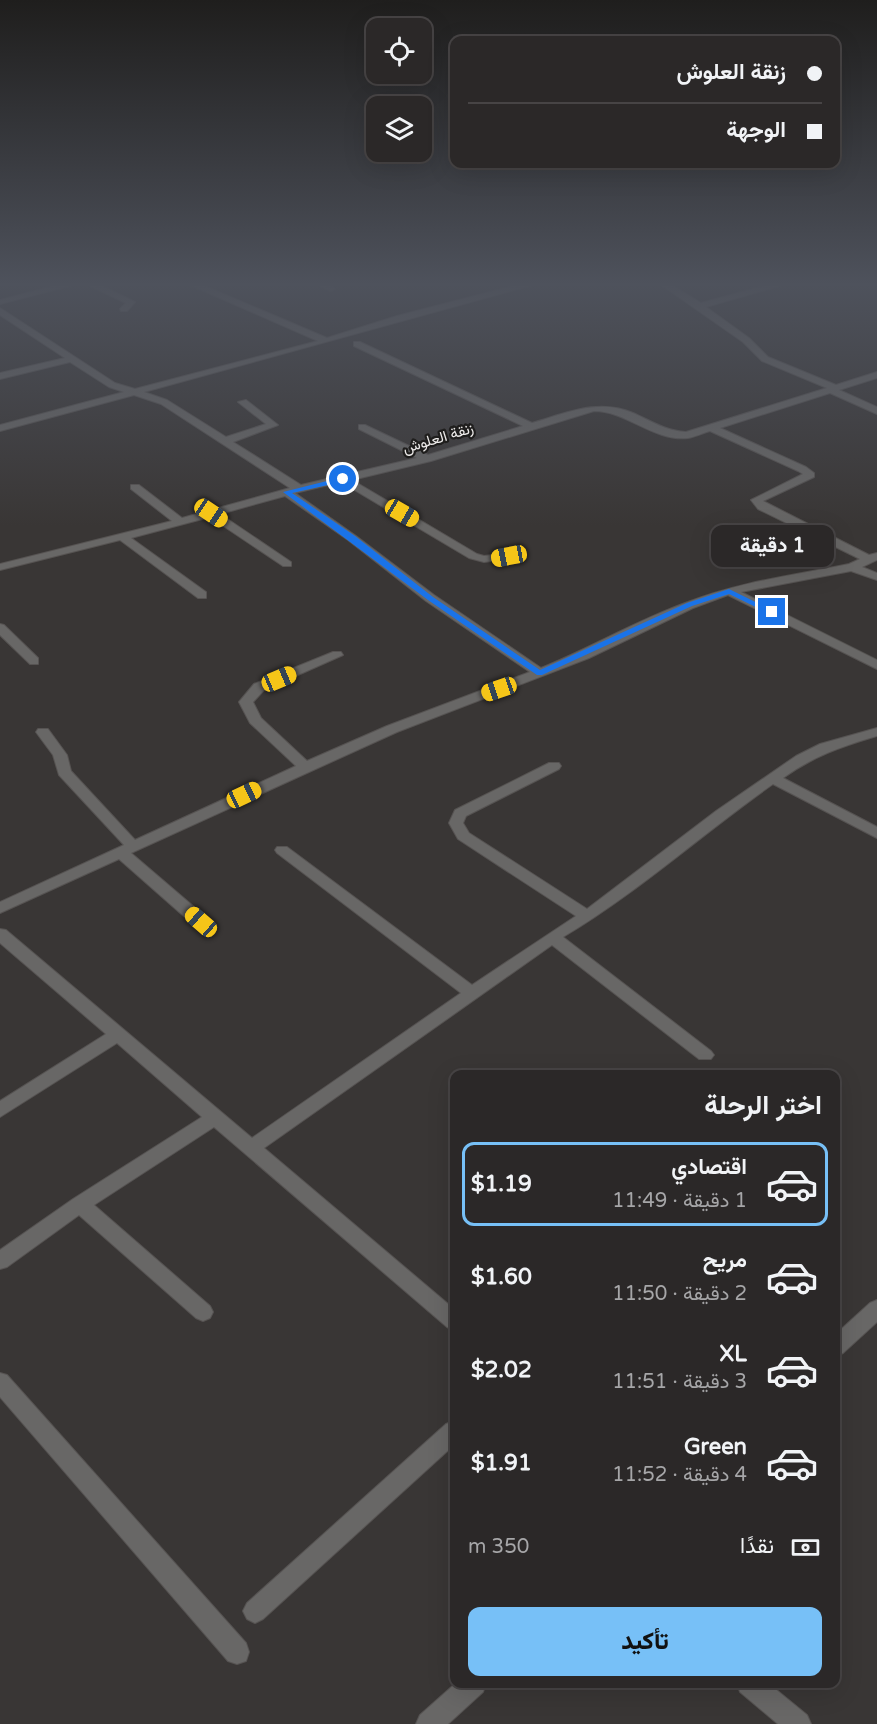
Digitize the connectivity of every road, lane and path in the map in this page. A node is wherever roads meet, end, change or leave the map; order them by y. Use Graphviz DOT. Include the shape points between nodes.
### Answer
graph roads {
  1 [pos="48,364"];
  2 [pos="79,364"];
  3 [pos="241,364"];
  4 [pos="400,364"];
  5 [pos="778,364"];
  6 [pos="877,375"];
  7 [pos="0,376"];
  8 [pos="834,389"];
  9 [pos="137,393"];
  10 [pos="243,402"];
  11 [pos="877,411"];
  12 [pos="530,426"];
  13 [pos="362,427"];
  14 [pos="0,428"];
  15 [pos="712,428"];
  16 [pos="225,441"];
  17 [pos="427,459"];
  18 [pos="343,479"];
  19 [pos="135,487"];
  20 [pos="293,490"];
  21 [pos="211,513"];
  22 [pos="180,522"];
  23 [pos="123,537"];
  24 [pos="0,554"];
  25 [pos="509,556"];
  26 [pos="873,558"];
  27 [pos="287,564"];
  28 [pos="5,566"];
  29 [pos="852,567"];
  30 [pos="877,578"];
  31 [pos="729,591"];
  32 [pos="202,595"];
  33 [pos="0,628"];
  34 [pos="337,655"];
  35 [pos="34,662"];
  36 [pos="877,665"];
  37 [pos="540,673"];
  38 [pos="43,732"];
  39 [pos="877,732"];
  40 [pos="554,766"];
  41 [pos="305,767"];
  42 [pos="772,778"];
  43 [pos="877,833"];
  44 [pos="127,849"];
  45 [pos="282,849"];
  46 [pos="0,908"];
  47 [pos="587,916"];
  48 [pos="201,922"];
  49 [pos="0,934"];
  50 [pos="552,937"];
  51 [pos="472,993"];
  52 [pos="117,1035"];
  53 [pos="705,1055"];
  54 [pos="0,1110"];
  55 [pos="214,1118"];
  56 [pos="251,1148"];
  57 [pos="80,1204"];
  58 [pos="0,1261"];
  59 [pos="877,1308"];
  60 [pos="203,1312"];
  61 [pos="450,1319"];
  62 [pos="840,1343"];
  63 [pos="0,1382"];
  64 [pos="450,1435"];
  65 [pos="255,1611"];
  66 [pos="237,1652"];
  67 [pos="469,1688"];
  68 [pos="755,1688"];
  69 [pos="429,1724"];
  70 [pos="798,1724"];
  1 -- 7 [label="street"];
  2 -- 9 [label="street" via="112,385"];
  3 -- 9 [label="street"];
  4 -- 12 [label="street"];
  5 -- 8 [label="street"];
  6 -- 8 [label="street, زنقة العلوش"];
  8 -- 11 [label="street"];
  8 -- 15 [label="street, زنقة العلوش"];
  9 -- 14 [label="street"];
  9 -- 16 [label="street" via="164,402"];
  10 -- 16 [label="street" via="273,425"];
  12 -- 15 [label="street, زنقة العلوش" via="603,407 621,410 669,434 687,435"];
  12 -- 17 [label="street, زنقة العلوش"];
  13 -- 17 [label="street"];
  15 -- 26 [label="street" via="810,475 756,500 762,507"];
  16 -- 20 [label="street"];
  17 -- 18 [label="street, زنقة العلوش"];
  18 -- 20 [label="street, زنقة العلوش"];
  18 -- 25 [label="street" via="473,556"];
  19 -- 22 [label="street"];
  20 -- 21 [label="street, زنقة العلوش"];
  20 -- 37 [label="street" via="430,598"];
  21 -- 22 [label="street, زنقة العلوش"];
  21 -- 27 [label="street"];
  22 -- 23 [label="street, زنقة العلوش"];
  23 -- 28 [label="street, زنقة العلوش"];
  23 -- 32 [label="street"];
  24 -- 28 [label="street"];
  26 -- 29 [label="street"];
  29 -- 30 [label="street"];
  29 -- 31 [label="street"];
  31 -- 36 [label="street"];
  31 -- 37 [label="street" via="689,605"];
  33 -- 35 [label="street"];
  34 -- 41 [label="street" via="259,687 246,702 255,720"];
  37 -- 41 [label="street"];
  38 -- 44 [label="street" via="60,755 64,772"];
  39 -- 42 [label="street" via="814,751"];
  40 -- 47 [label="street" via="460,813 456,823 463,836"];
  41 -- 44 [label="street"];
  42 -- 43 [label="street"];
  42 -- 47 [label="street"];
  44 -- 46 [label="street"];
  44 -- 48 [label="street"];
  45 -- 51 [label="street"];
  47 -- 50 [label="street"];
  49 -- 52 [label="street"];
  50 -- 51 [label="street"];
  50 -- 53 [label="street"];
  51 -- 56 [label="street"];
  52 -- 54 [label="street"];
  52 -- 55 [label="street"];
  55 -- 56 [label="street"];
  55 -- 57 [label="street"];
  56 -- 61 [label="street"];
  57 -- 58 [label="street"];
  57 -- 60 [label="street"];
  59 -- 62 [label="street"];
  63 -- 66 [label="street"];
  64 -- 65 [label="street"];
  67 -- 69 [label="street"];
  68 -- 70 [label="street"];
}
